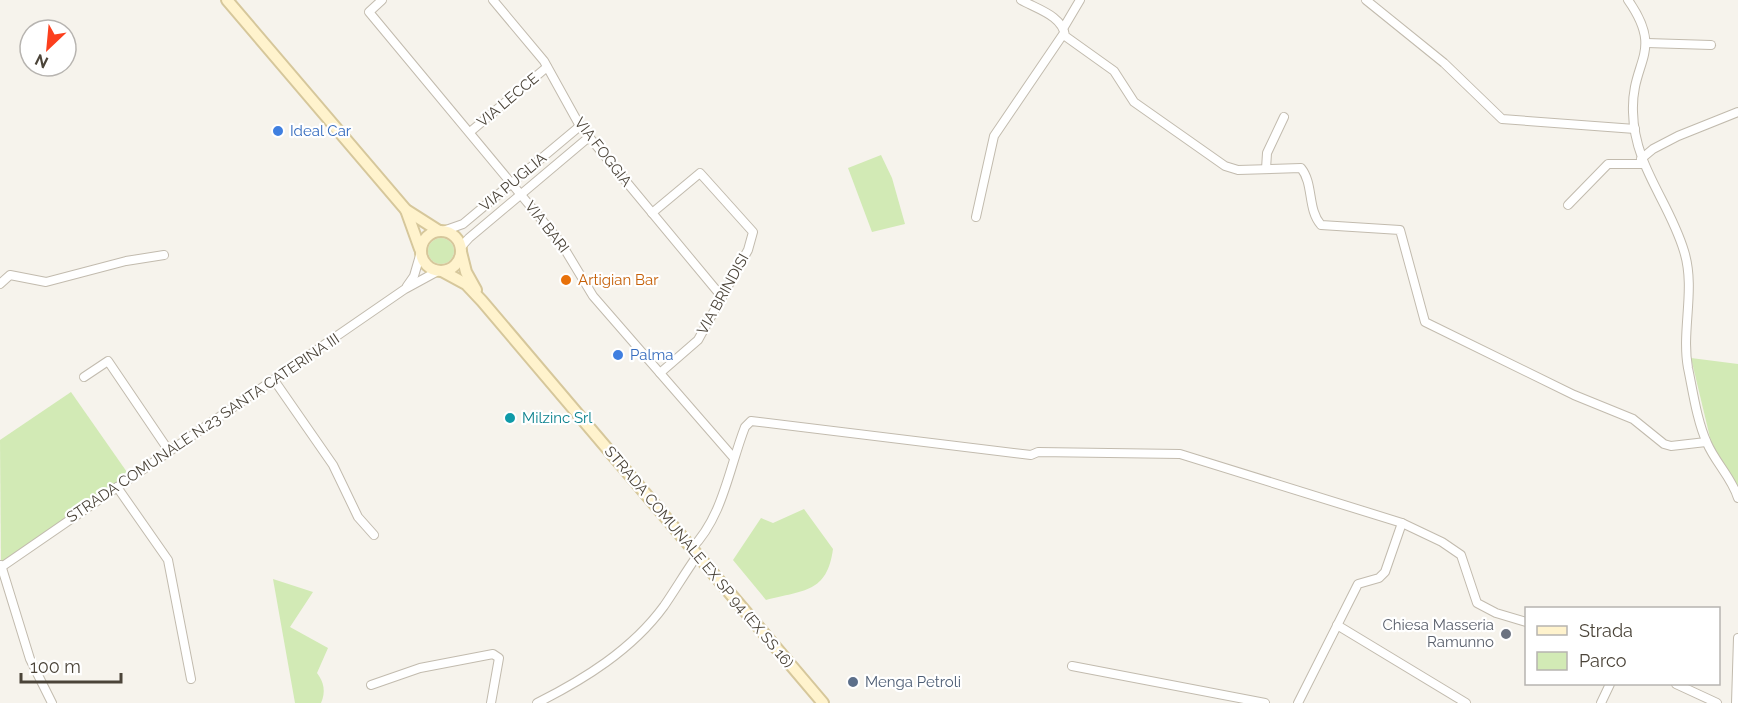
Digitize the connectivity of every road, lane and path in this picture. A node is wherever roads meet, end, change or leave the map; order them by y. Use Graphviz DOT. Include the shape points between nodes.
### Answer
graph roads {
  1 [pos="227,0"];
  2 [pos="382,0"];
  3 [pos="493,0"];
  4 [pos="1021,0"];
  5 [pos="1080,0"];
  6 [pos="1366,0"];
  7 [pos="1628,0"];
  8 [pos="1064,30"];
  9 [pos="1647,43"];
  10 [pos="1711,45"];
  11 [pos="547,67"];
  12 [pos="1738,112"];
  13 [pos="1284,117"];
  14 [pos="580,126"];
  15 [pos="1635,129"];
  16 [pos="470,132"];
  17 [pos="589,137"];
  18 [pos="1642,161"];
  19 [pos="1266,169"];
  20 [pos="512,183"];
  21 [pos="521,194"];
  22 [pos="1569,205"];
  23 [pos="406,210"];
  24 [pos="652,213"];
  25 [pos="976,217"];
  26 [pos="441,231"];
  27 [pos="460,250"];
  28 [pos="421,251"];
  29 [pos="164,255"];
  30 [pos="440,271"];
  31 [pos="0,284"];
  32 [pos="405,289"];
  33 [pos="722,297"];
  34 [pos="482,301"];
  35 [pos="660,373"];
  36 [pos="84,377"];
  37 [pos="274,380"];
  38 [pos="1706,442"];
  39 [pos="169,451"];
  40 [pos="734,457"];
  41 [pos="117,487"];
  42 [pos="1738,498"];
  43 [pos="1402,523"];
  44 [pos="374,535"];
  45 [pos="694,553"];
  46 [pos="0,566"];
  47 [pos="1525,621"];
  48 [pos="1337,625"];
  49 [pos="1738,638"];
  50 [pos="1072,666"];
  51 [pos="191,679"];
  52 [pos="371,685"];
  53 [pos="1610,685"];
  54 [pos="1678,685"];
  55 [pos="52,703"];
  56 [pos="491,703"];
  57 [pos="537,703"];
  58 [pos="823,703"];
  59 [pos="1265,703"];
  60 [pos="1298,703"];
  61 [pos="1466,703"];
  62 [pos="1601,703"];
  63 [pos="1717,703"];
  64 [pos="1736,703"];
  1 -- 23 [label="main road"];
  2 -- 16 [label="street, VIA BARI" via="369,12"];
  3 -- 11 [label="street, VIA FOGGIA"];
  4 -- 8 [label="street" via="1058,21"];
  5 -- 8 [label="street"];
  6 -- 15 [label="street" via="1444,63 1502,119"];
  7 -- 9 [label="street" via="1646,31"];
  8 -- 19 [label="street" via="1065,36 1114,71 1134,102 1225,166 1238,170"];
  8 -- 25 [label="street" via="994,135"];
  9 -- 10 [label="street"];
  9 -- 15 [label="street" via="1635,85"];
  11 -- 14 [label="street, VIA FOGGIA"];
  11 -- 16 [label="street, VIA LECCE"];
  12 -- 18 [label="street" via="1678,136 1653,149"];
  13 -- 19 [label="street" via="1267,153"];
  14 -- 17 [label="street, VIA FOGGIA"];
  14 -- 20 [label="street, VIA PUGLIA"];
  15 -- 18 [label="street"];
  16 -- 20 [label="street, VIA BARI"];
  17 -- 21 [label="street, VIA PUGLIA"];
  17 -- 24 [label="street, VIA FOGGIA"];
  18 -- 22 [label="street" via="1608,164"];
  18 -- 38 [label="street" via="1685,252 1689,279 1685,343"];
  19 -- 38 [label="street" via="1300,168 1305,174 1313,216 1321,225 1400,230 1425,322 1632,419 1664,444"];
  20 -- 21 [label="street, VIA BARI"];
  20 -- 26 [label="street, VIA PUGLIA" via="463,224"];
  21 -- 27 [label="street, VIA PUGLIA"];
  21 -- 35 [label="street, VIA BARI" via="561,243 593,296"];
  23 -- 26 [label="main road"];
  23 -- 28 [label="main road"];
  24 -- 33 [label="street, VIA FOGGIA"];
  24 -- 33 [label="street, VIA BRINDISI" via="699,173 753,232 748,250"];
  26 -- 27 [label="main road" via="454,237"];
  26 -- 28 [label="main road" via="424,240"];
  27 -- 30 [label="main road" via="457,262"];
  27 -- 34 [label="main road, STRADA COMUNALE EX SP 94 (EX SS 16)" via="466,272"];
  28 -- 30 [label="main road" via="426,264"];
  28 -- 32 [label="street" via="414,276"];
  29 -- 31 [label="street" via="46,282 10,274"];
  30 -- 32 [label="street, STRADA COMUNALE N.23 SANTA CATERINA III"];
  30 -- 34 [label="main road, STRADA COMUNALE EX SP 94 (EX SS 16)" via="466,284"];
  32 -- 37 [label="street, STRADA COMUNALE N.23 SANTA CATERINA III"];
  33 -- 35 [label="street, VIA BRINDISI" via="698,340"];
  34 -- 45 [label="main road, STRADA COMUNALE EX SP 94 (EX SS 16)"];
  35 -- 40 [label="street, VIA BARI"];
  36 -- 39 [label="street" via="108,362"];
  37 -- 39 [label="street, STRADA COMUNALE N.23 SANTA CATERINA III"];
  37 -- 44 [label="street" via="333,465 358,517"];
  38 -- 42 [label="street"];
  39 -- 41 [label="street, STRADA COMUNALE N.23 SANTA CATERINA III"];
  40 -- 43 [label="street" via="751,421 1031,455 1180,454"];
  40 -- 45 [label="street" via="715,515"];
  41 -- 46 [label="street, STRADA COMUNALE N.23 SANTA CATERINA III"];
  41 -- 51 [label="street" via="168,560"];
  43 -- 47 [label="street" via="1461,555 1477,603"];
  43 -- 48 [label="street" via="1385,572 1379,578 1358,584"];
  45 -- 57 [label="street" via="663,608 632,640 578,683"];
  45 -- 58 [label="main road, STRADA COMUNALE EX SP 94 (EX SS 16)"];
  46 -- 55 [label="street" via="30,659"];
  48 -- 60 [label="street"];
  48 -- 61 [label="street"];
  49 -- 64 [label="street"];
  50 -- 59 [label="street"];
  52 -- 56 [label="street" via="420,668 493,654 499,658"];
  53 -- 62 [label="street"];
  54 -- 63 [label="street"];
}
